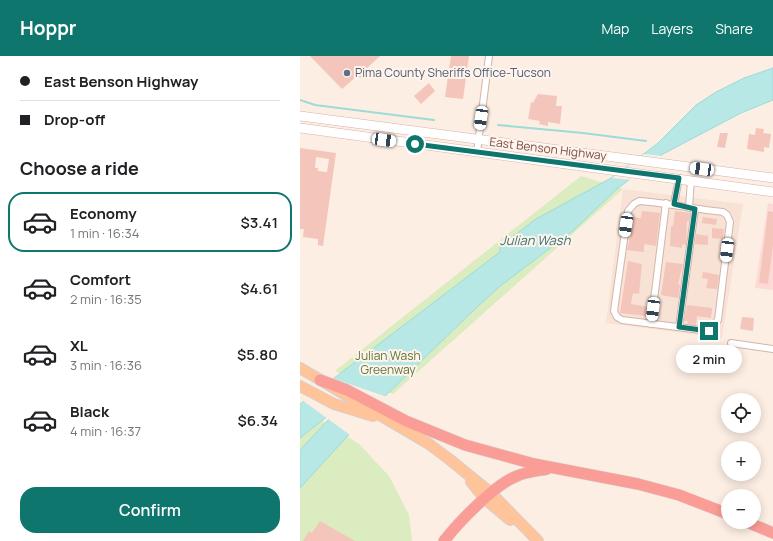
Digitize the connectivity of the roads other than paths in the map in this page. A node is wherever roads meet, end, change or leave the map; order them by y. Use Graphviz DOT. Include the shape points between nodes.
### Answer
graph roads {
  1 [pos="489,56"];
  2 [pos="300,116"];
  3 [pos="300,128"];
  4 [pos="478,139"];
  5 [pos="476,152"];
  6 [pos="679,178"];
  7 [pos="772,178"];
  8 [pos="691,180"];
  9 [pos="772,192"];
  10 [pos="666,203"];
  11 [pos="674,204"];
  12 [pos="692,209"];
  13 [pos="651,324"];
  14 [pos="679,327"];
  15 [pos="731,343"];
  16 [pos="773,349"];
  17 [pos="300,368"];
  18 [pos="320,380"];
  19 [pos="304,388"];
  20 [pos="377,413"];
  21 [pos="557,468"];
  22 [pos="488,496"];
  23 [pos="721,511"];
  24 [pos="761,528"];
  25 [pos="773,533"];
  26 [pos="444,541"];
  27 [pos="530,541"];
  28 [pos="538,541"];
  1 -- 4 [label="street"];
  2 -- 4 [label="main road, East Benson Highway"];
  3 -- 5 [label="main road, East Benson Highway"];
  4 -- 5 [label="street"];
  4 -- 7 [label="main road, East Benson Highway"];
  5 -- 6 [label="main road, East Benson Highway"];
  6 -- 8 [label="main road, East Benson Highway"];
  6 -- 11 [label="street"];
  7 -- 9 [label="main road"];
  8 -- 9 [label="main road, East Benson Highway"];
  8 -- 12 [label="street"];
  10 -- 11 [label="street"];
  10 -- 13 [label="street"];
  10 -- 13 [label="street" via="639,201 628,211 614,311 622,320"];
  11 -- 12 [label="street"];
  12 -- 14 [label="street"];
  12 -- 14 [label="street" via="722,212 727,215 730,222 718,320 709,331"];
  13 -- 14 [label="street"];
  15 -- 16 [label="street"];
  17 -- 18 [label="main road"];
  18 -- 20 [label="highway" via="347,390"];
  19 -- 20 [label="main road" via="334,404"];
  20 -- 21 [label="highway" via="465,445"];
  20 -- 22 [label="main road" via="426,447"];
  21 -- 22 [label="highway" via="517,476"];
  21 -- 23 [label="highway" via="638,484 679,495"];
  22 -- 26 [label="highway"];
  22 -- 27 [label="main road"];
  22 -- 28 [label="main road"];
  24 -- 25 [label="highway"];
}
